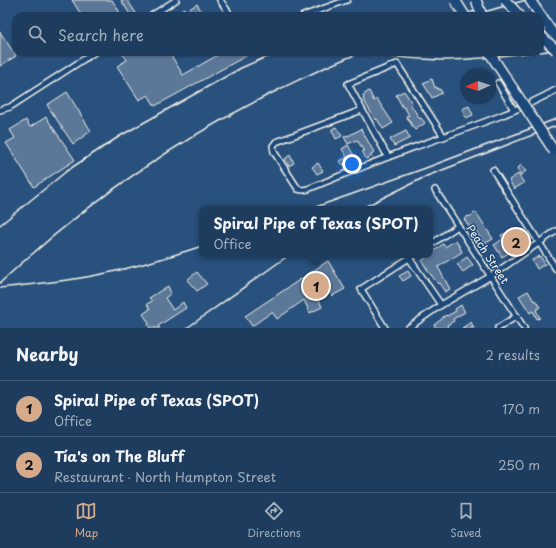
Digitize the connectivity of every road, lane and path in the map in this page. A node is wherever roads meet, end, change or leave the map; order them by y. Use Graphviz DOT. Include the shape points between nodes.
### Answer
graph roads {
  1 [pos="176,0"];
  2 [pos="220,0"];
  3 [pos="347,0"];
  4 [pos="455,0"];
  5 [pos="476,0"];
  6 [pos="505,0"];
  7 [pos="530,0"];
  8 [pos="157,12"];
  9 [pos="228,12"];
  10 [pos="314,12"];
  11 [pos="462,12"];
  12 [pos="480,12"];
  13 [pos="516,12"];
  14 [pos="538,12"];
  15 [pos="544,20"];
  16 [pos="556,38"];
  17 [pos="544,39"];
  18 [pos="556,50"];
  19 [pos="89,56"];
  20 [pos="492,56"];
  21 [pos="497,56"];
  22 [pos="498,83"];
  23 [pos="556,90"];
  24 [pos="517,96"];
  25 [pos="0,110"];
  26 [pos="362,110"];
  27 [pos="514,110"];
  28 [pos="444,137"];
  29 [pos="555,153"];
  30 [pos="388,157"];
  31 [pos="493,170"];
  32 [pos="435,190"];
  33 [pos="458,226"];
  34 [pos="556,231"];
  35 [pos="433,242"];
  36 [pos="539,242"];
  37 [pos="409,258"];
  38 [pos="413,258"];
  39 [pos="556,269"];
  40 [pos="491,276"];
  41 [pos="441,305"];
  42 [pos="516,316"];
  43 [pos="385,328"];
  44 [pos="408,328"];
  45 [pos="498,328"];
  46 [pos="524,328"];
  1 -- 8 [label="street"];
  2 -- 9 [label="street"];
  3 -- 10 [label="street"];
  4 -- 11 [label="highway, bridge"];
  5 -- 12 [label="highway, bridge"];
  6 -- 13 [label="highway, bridge"];
  7 -- 14 [label="highway"];
  15 -- 16 [label="highway"];
  17 -- 18 [label="highway, bridge"];
  19 -- 25 [label="street" via="10,107"];
  20 -- 24 [label="highway, bridge"];
  21 -- 24 [label="highway, bridge"];
  22 -- 27 [label="street"];
  23 -- 27 [label="street"];
  24 -- 29 [label="highway, bridge"];
  26 -- 28 [label="street" via="348,84 397,64"];
  26 -- 30 [label="street"];
  26 -- 30 [label="street" via="276,142 274,152 298,189 303,190"];
  27 -- 28 [label="street"];
  28 -- 30 [label="street"];
  31 -- 36 [label="street"];
  32 -- 33 [label="street, Peach Street"];
  33 -- 35 [label="street"];
  33 -- 40 [label="street, Peach Street"];
  34 -- 36 [label="street"];
  36 -- 39 [label="street"];
  36 -- 40 [label="street"];
  37 -- 43 [label="street" via="361,289"];
  38 -- 41 [label="street"];
  40 -- 41 [label="street"];
  40 -- 42 [label="street, Peach Street"];
  41 -- 44 [label="street"];
  42 -- 45 [label="street"];
  42 -- 46 [label="street, Peach Street"];
}
